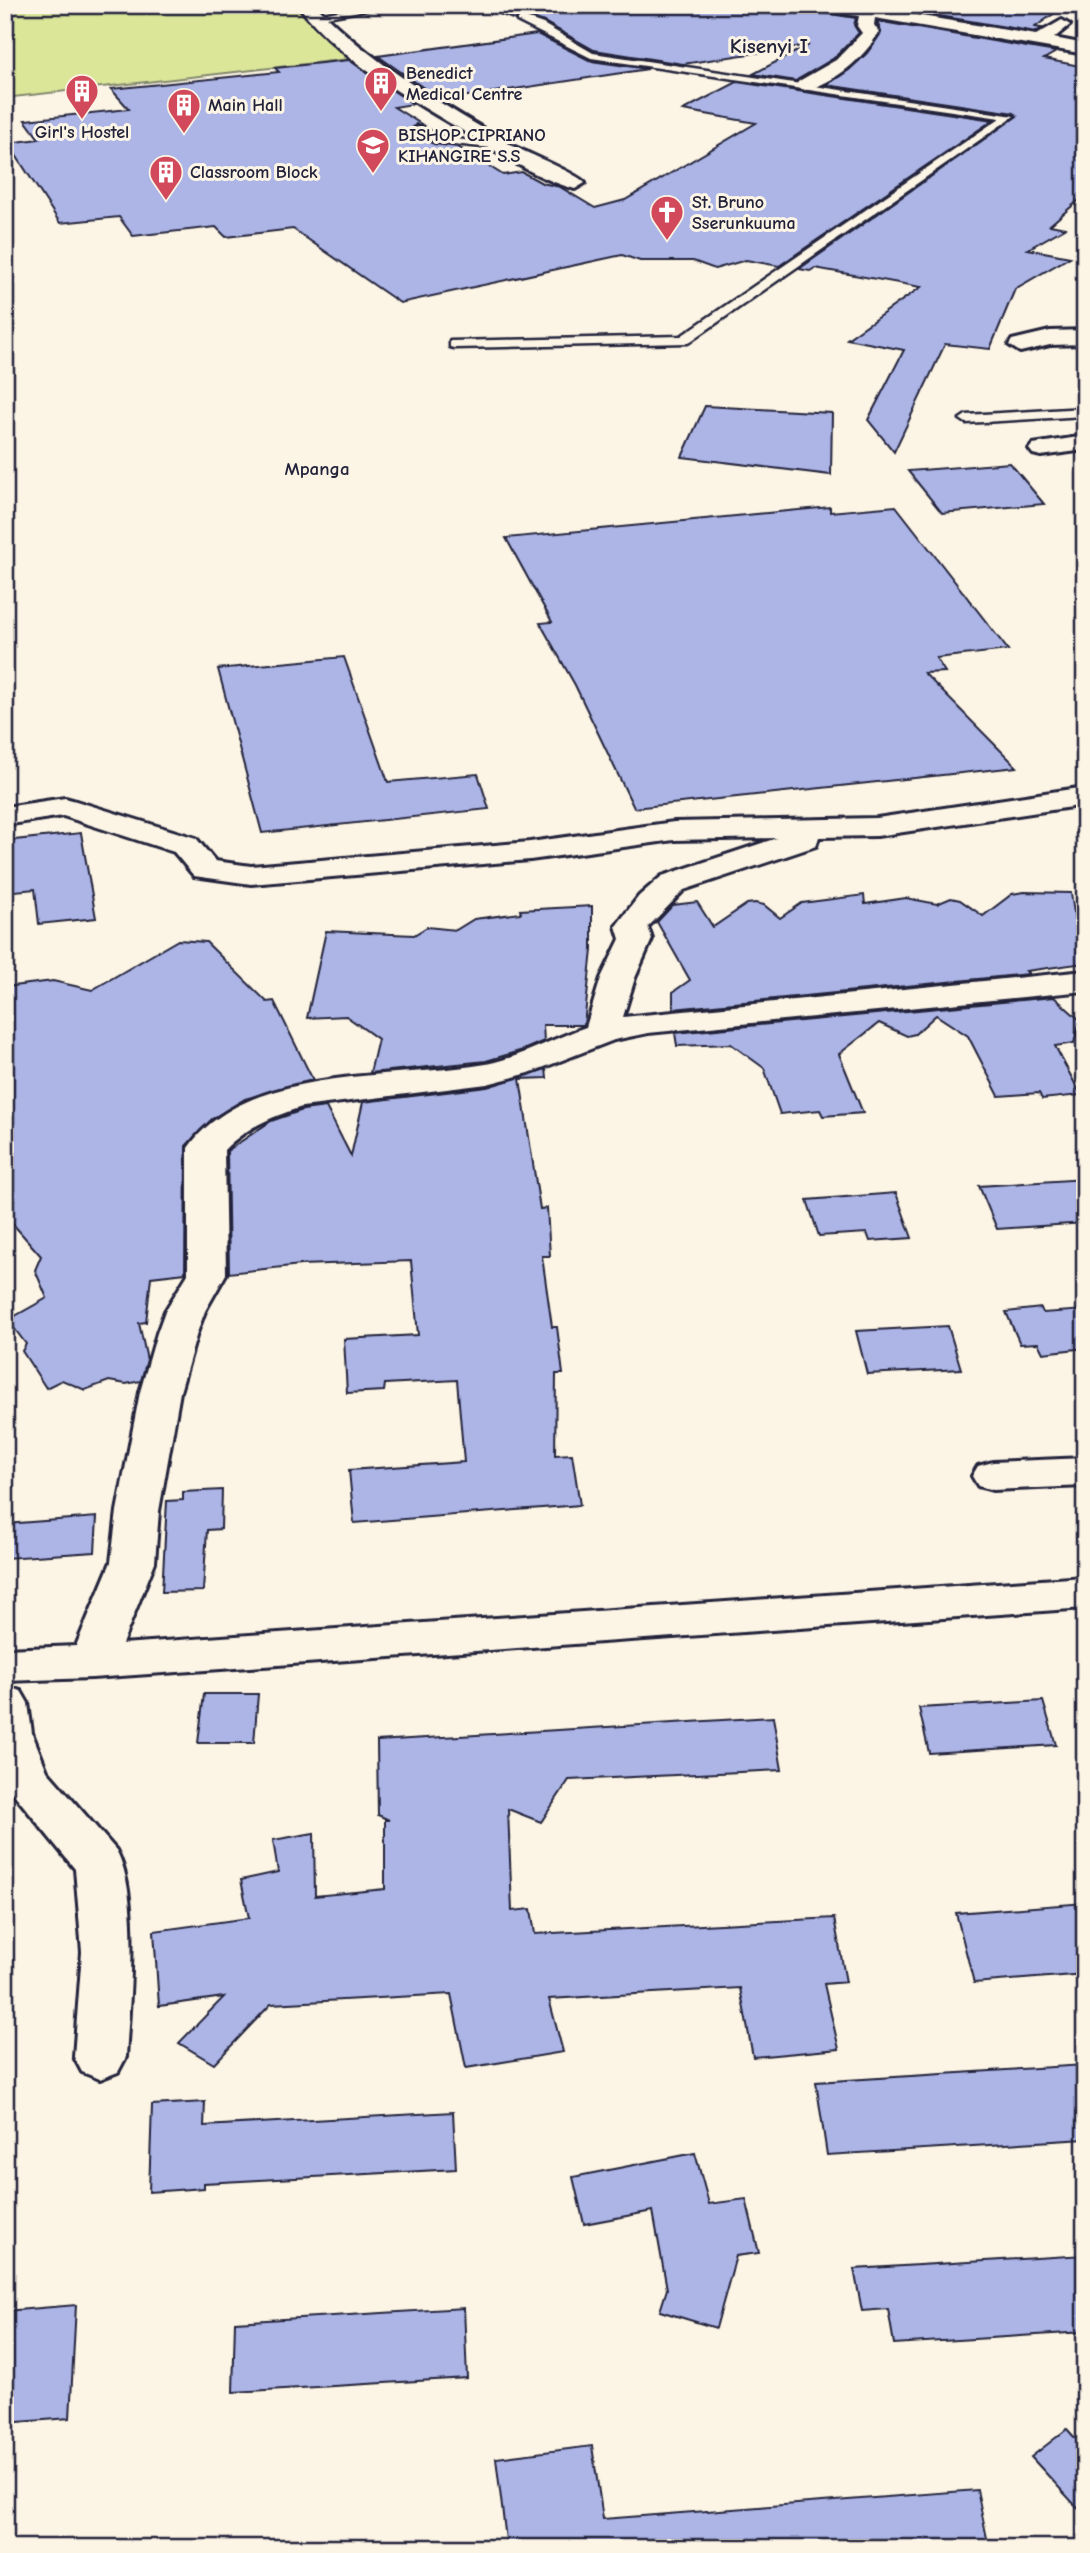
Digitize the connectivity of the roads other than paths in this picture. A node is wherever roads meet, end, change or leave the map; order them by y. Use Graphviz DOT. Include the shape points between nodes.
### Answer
graph roads {
  1 [pos="389,5"];
  2 [pos="824,5"];
  3 [pos="937,5"];
  4 [pos="311,10"];
  5 [pos="868,13"];
  6 [pos="906,17"];
  7 [pos="520,19"];
  8 [pos="1062,25"];
  9 [pos="1039,41"];
  10 [pos="1085,49"];
  11 [pos="806,85"];
  12 [pos="417,130"];
  13 [pos="500,146"];
  14 [pos="575,183"];
  15 [pos="1085,337"];
  16 [pos="454,344"];
  17 [pos="1020,345"];
  18 [pos="1085,412"];
  19 [pos="966,419"];
  20 [pos="1085,443"];
  21 [pos="1041,449"];
  22 [pos="1085,796"];
  23 [pos="5,816"];
  24 [pos="838,828"];
  25 [pos="1085,981"];
  26 [pos="601,1033"];
  27 [pos="1085,1472"];
  28 [pos="993,1476"];
  29 [pos="1085,1592"];
  30 [pos="92,1662"];
  31 [pos="5,1665"];
  32 [pos="5,1703"];
  33 [pos="100,2057"];
  1 -- 4 [label="lane"];
  2 -- 5 [label="street"];
  3 -- 6 [label="street"];
  4 -- 13 [label="street" via="373,68"];
  5 -- 6 [label="street"];
  5 -- 11 [label="street" via="865,26 871,32 865,43 834,70"];
  6 -- 9 [label="street"];
  7 -- 11 [label="lane" via="546,27 590,55"];
  8 -- 9 [label="street"];
  9 -- 10 [label="street"];
  11 -- 16 [label="lane" via="1009,116 684,340"];
  12 -- 13 [label="lane" via="435,139"];
  13 -- 14 [label="street"];
  15 -- 17 [label="street"];
  18 -- 19 [label="lane"];
  20 -- 21 [label="street"];
  22 -- 24 [label="street" via="877,827"];
  23 -- 24 [label="street" via="65,807 185,845 205,869 251,875 530,852 674,831"];
  24 -- 26 [label="street" via="673,883 632,926 636,939"];
  25 -- 26 [label="street" via="648,1023"];
  26 -- 30 [label="street" via="565,1050 486,1074 265,1105 212,1139 206,1156 207,1275 186,1311 160,1392 133,1562"];
  27 -- 28 [label="street"];
  29 -- 30 [label="street"];
  30 -- 31 [label="street"];
  32 -- 33 [label="street" via="9,1732 27,1780 99,1863 107,1951"];
}
